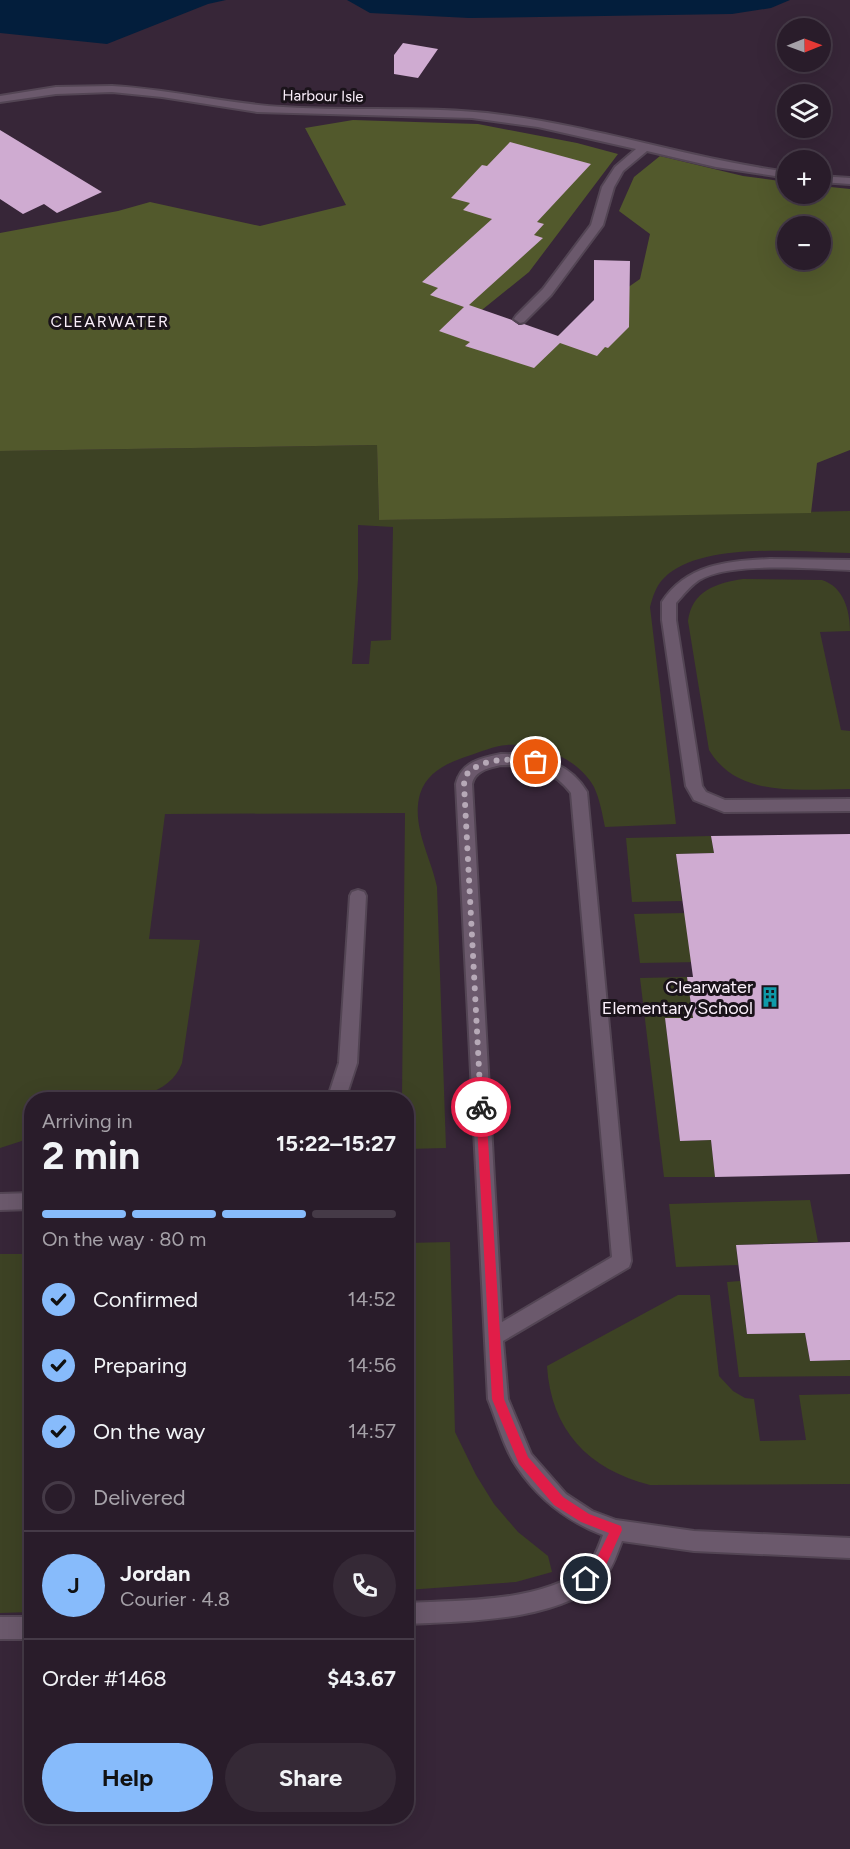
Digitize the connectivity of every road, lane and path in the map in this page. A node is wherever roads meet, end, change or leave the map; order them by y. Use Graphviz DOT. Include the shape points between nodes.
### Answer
graph roads {
  1 [pos="0,99"];
  2 [pos="644,148"];
  3 [pos="777,173"];
  4 [pos="831,180"];
  5 [pos="850,182"];
  6 [pos="520,319"];
  7 [pos="850,565"];
  8 [pos="850,805"];
  9 [pos="358,896"];
  10 [pos="339,1092"];
  11 [pos="24,1201"];
  12 [pos="0,1202"];
  13 [pos="493,1337"];
  14 [pos="616,1530"];
  15 [pos="850,1548"];
  16 [pos="414,1613"];
  17 [pos="0,1628"];
  18 [pos="24,1628"];
  1 -- 2 [label="street, Harbour Isle" via="102,89 290,111 475,115 553,126"];
  2 -- 3 [label="street, Harbour Isle"];
  2 -- 6 [label="street" via="619,169 608,187 597,225 547,292"];
  4 -- 5 [label="street"];
  7 -- 8 [label="street" via="723,568 697,576 669,602 669,620 691,776 700,796 724,806"];
  9 -- 10 [label="street" via="348,1063"];
  11 -- 12 [label="street"];
  13 -- 13 [label="street" via="464,784 466,775 479,765 508,759 536,762 558,772 579,792 622,1261"];
  13 -- 14 [label="street" via="498,1399 524,1460 559,1501 585,1518"];
  14 -- 15 [label="street" via="694,1541"];
  14 -- 16 [label="street" via="598,1570 575,1588 515,1604"];
  17 -- 18 [label="street"];
}
